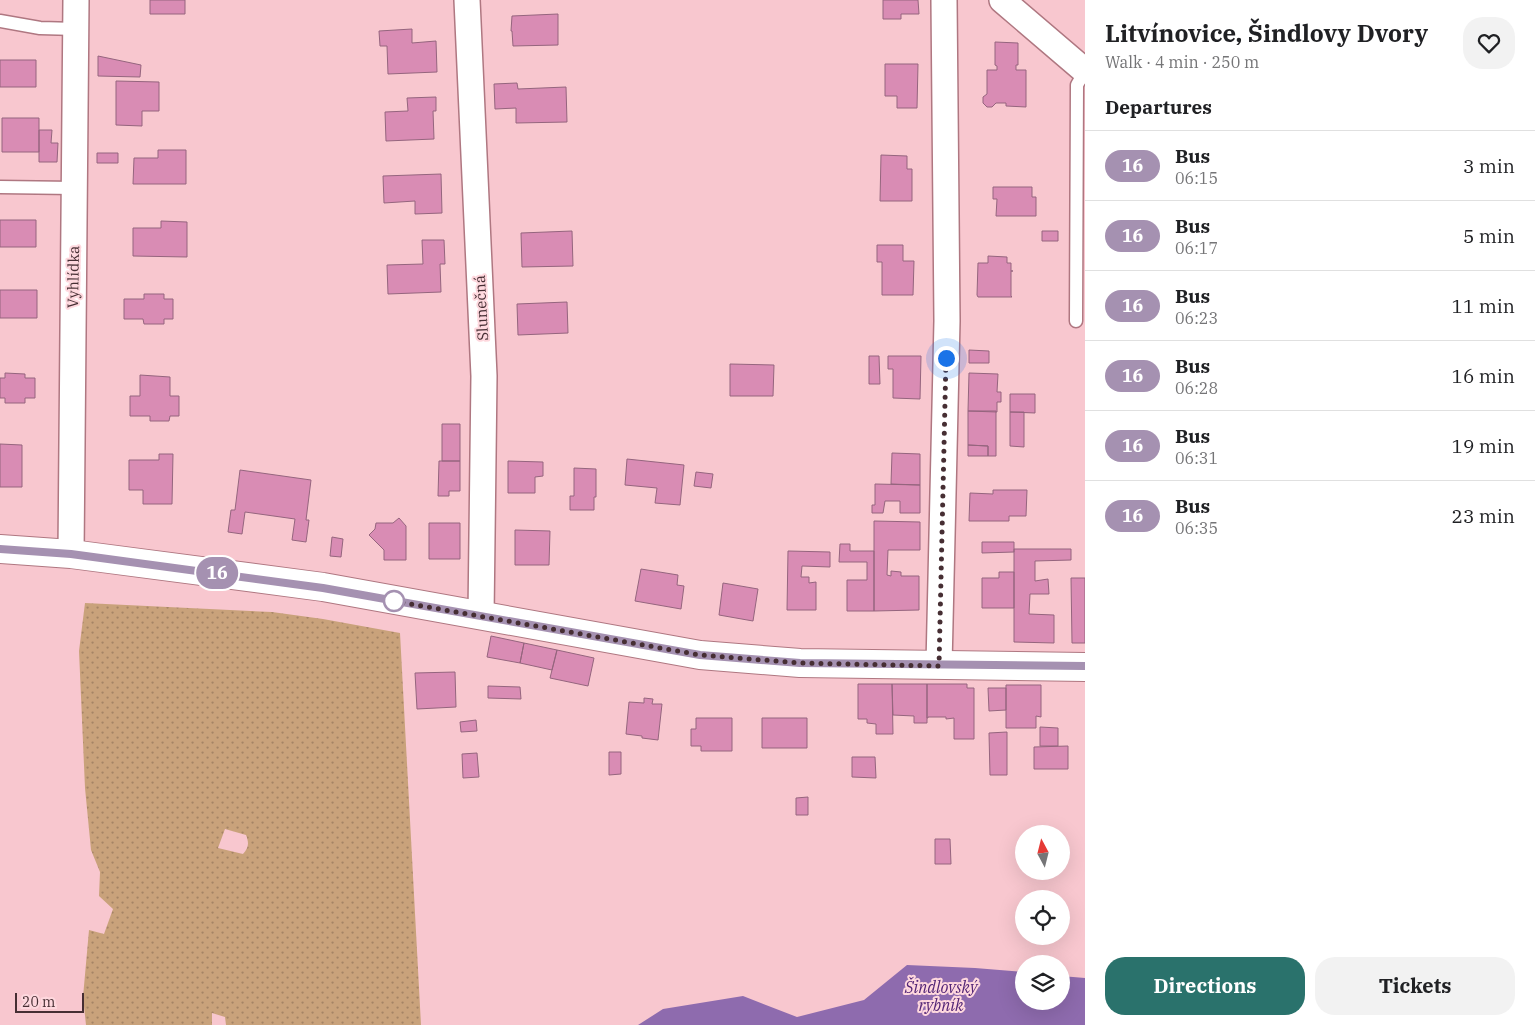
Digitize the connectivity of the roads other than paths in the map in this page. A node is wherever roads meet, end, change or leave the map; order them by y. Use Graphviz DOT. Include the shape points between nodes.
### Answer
graph roads {
  1 [pos="76,0"];
  2 [pos="467,0"];
  3 [pos="944,0"];
  4 [pos="1002,0"];
  5 [pos="0,21"];
  6 [pos="76,29"];
  7 [pos="1085,71"];
  8 [pos="0,187"];
  9 [pos="74,188"];
  10 [pos="1076,321"];
  11 [pos="0,549"];
  12 [pos="71,554"];
  13 [pos="481,616"];
  14 [pos="939,666"];
  15 [pos="1085,666"];
  1 -- 6 [label="street, Vyhlídka"];
  2 -- 13 [label="street, Slunečná" via="484,376"];
  3 -- 14 [label="street" via="947,321"];
  4 -- 7 [label="street"];
  5 -- 6 [label="lane" via="40,28"];
  6 -- 9 [label="street, Vyhlídka"];
  7 -- 10 [label="lane" via="1077,85"];
  8 -- 9 [label="lane"];
  9 -- 12 [label="street, Vyhlídka"];
  11 -- 12 [label="street"];
  12 -- 13 [label="street" via="323,588"];
  13 -- 14 [label="street" via="700,655 800,663"];
  14 -- 15 [label="street"];
}
